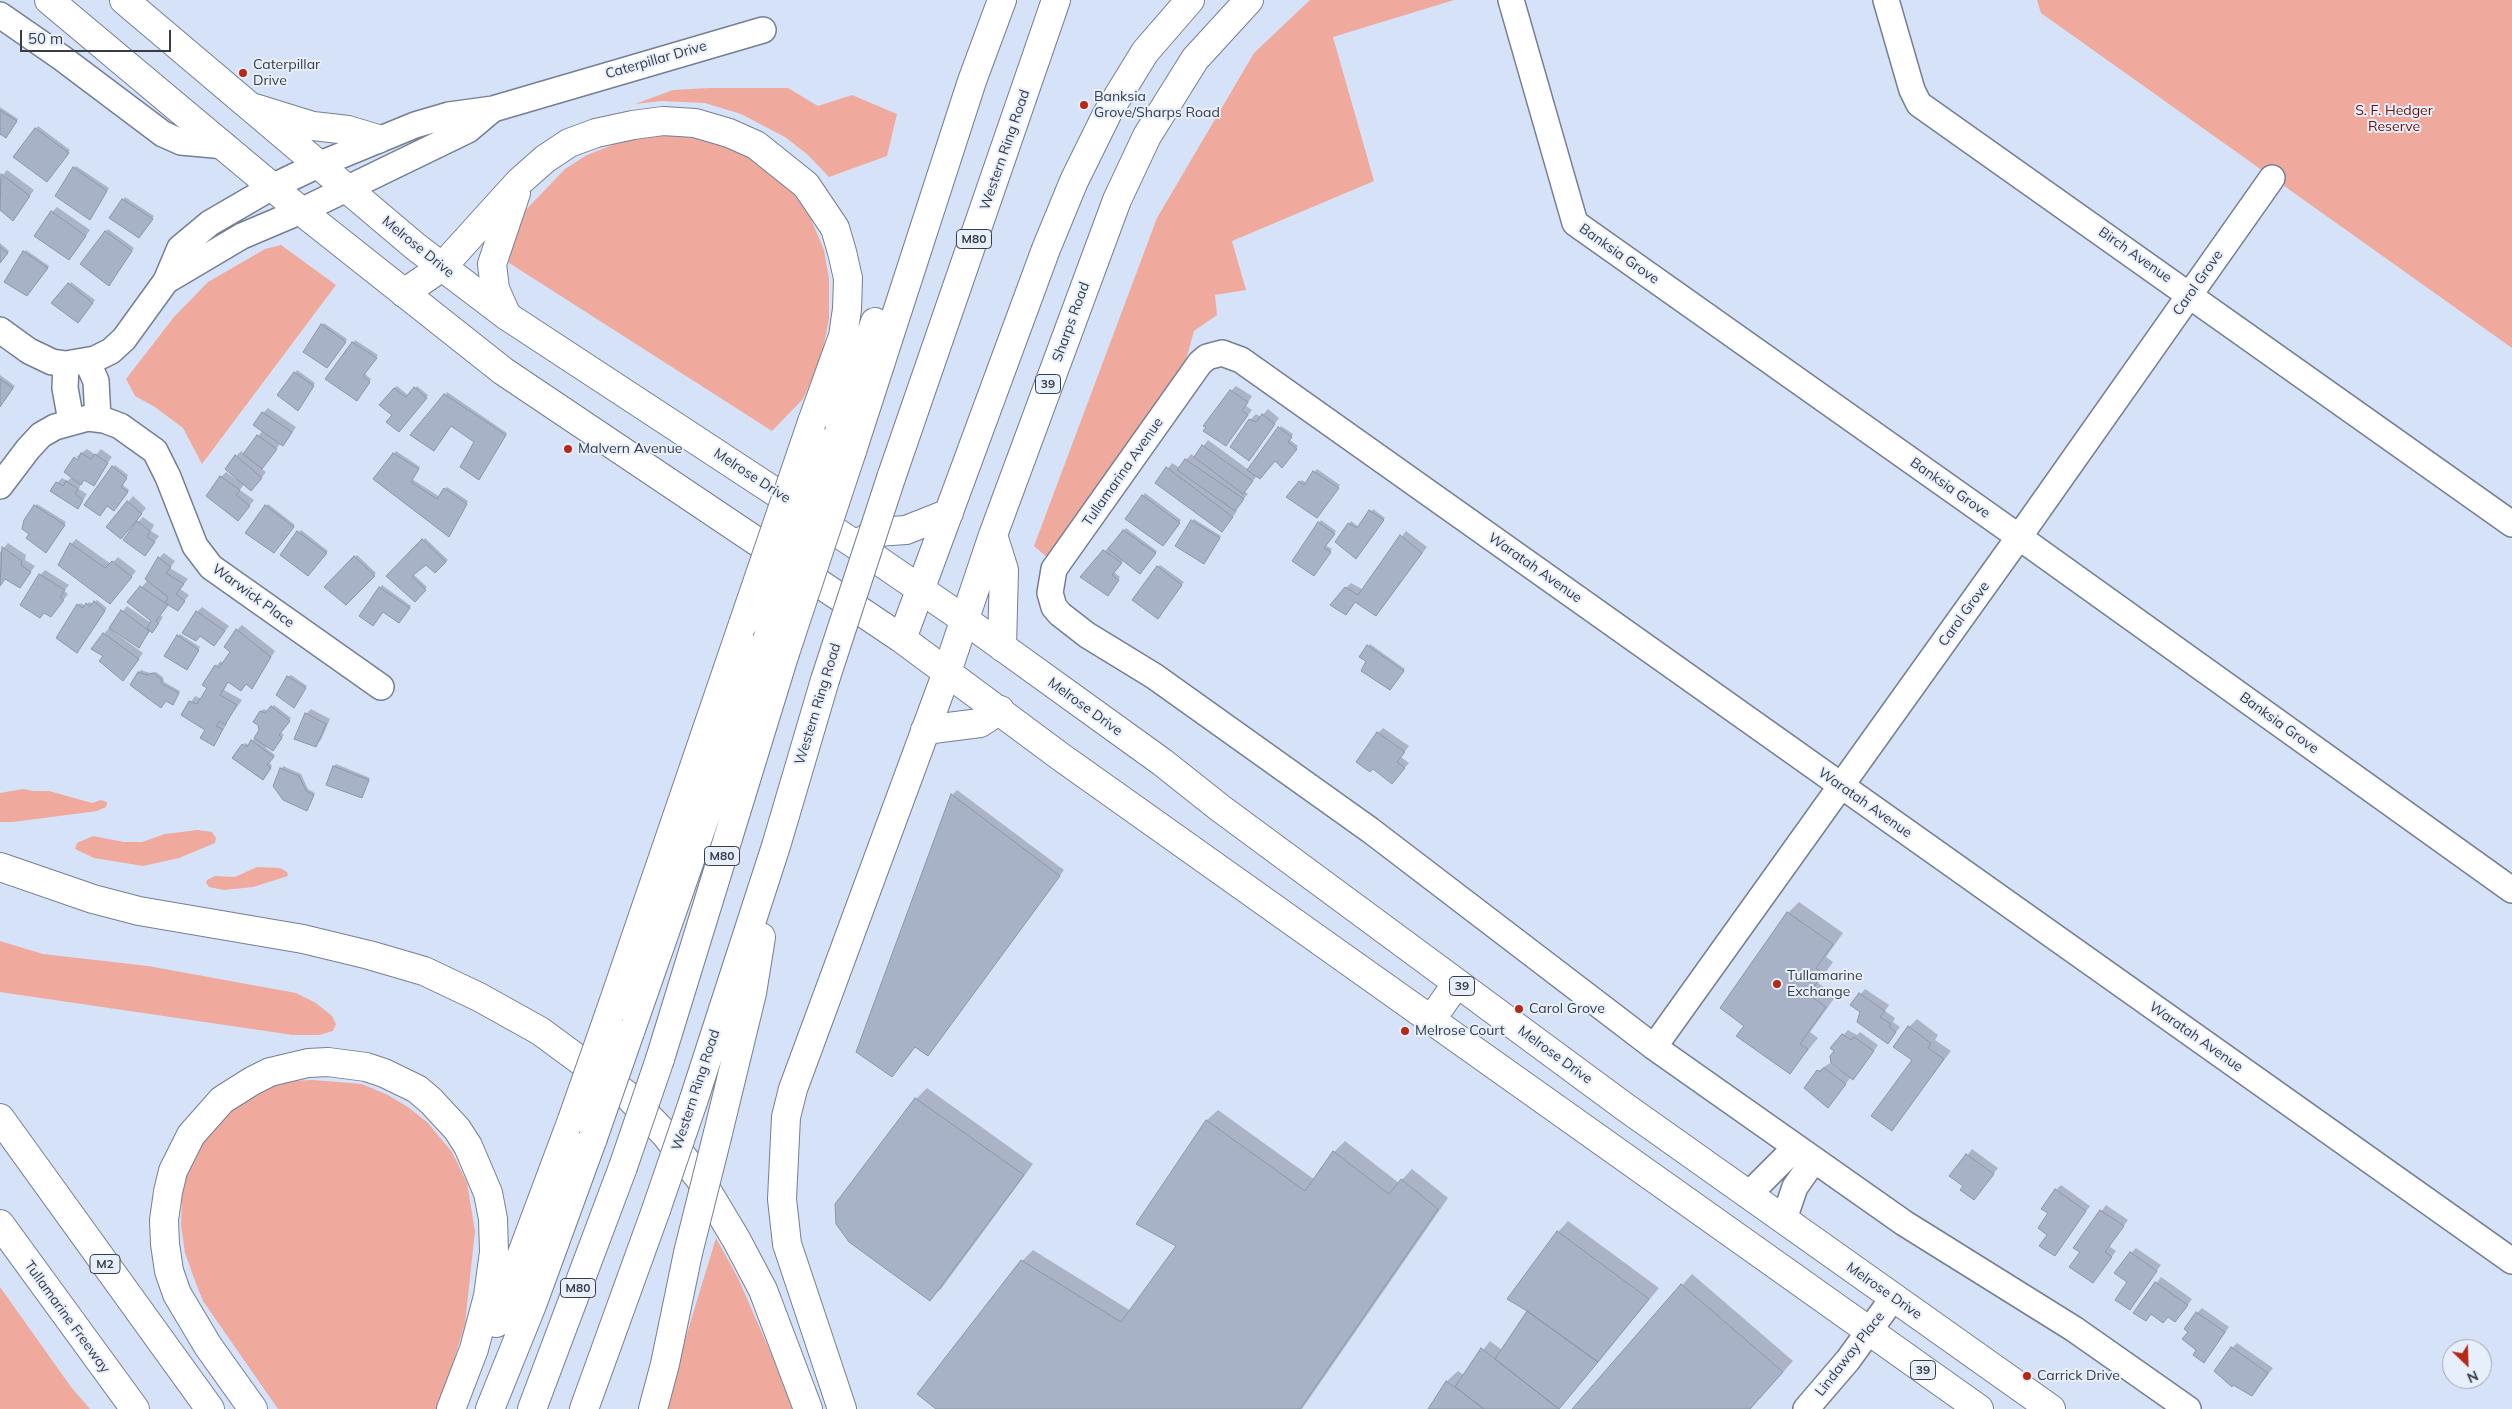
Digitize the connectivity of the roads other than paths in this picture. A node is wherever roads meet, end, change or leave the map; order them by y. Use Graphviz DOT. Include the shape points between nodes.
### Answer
graph roads {
  1 [pos="49,0"];
  2 [pos="124,0"];
  3 [pos="1002,0"];
  4 [pos="1056,0"];
  5 [pos="1190,0"];
  6 [pos="1249,0"];
  7 [pos="1511,0"];
  8 [pos="1886,0"];
  9 [pos="0,15"];
  10 [pos="763,30"];
  11 [pos="1164,30"];
  12 [pos="1195,59"];
  13 [pos="248,107"];
  14 [pos="493,109"];
  15 [pos="378,138"];
  16 [pos="225,146"];
  17 [pos="318,165"];
  18 [pos="2272,178"];
  19 [pos="520,182"];
  20 [pos="272,187"];
  21 [pos="347,189"];
  22 [pos="301,211"];
  23 [pos="442,267"];
  24 [pos="166,281"];
  25 [pos="404,293"];
  26 [pos="2190,294"];
  27 [pos="507,316"];
  28 [pos="0,330"];
  29 [pos="1215,354"];
  30 [pos="77,363"];
  31 [pos="98,419"];
  32 [pos="72,421"];
  33 [pos="0,486"];
  34 [pos="949,514"];
  35 [pos="2512,524"];
  36 [pos="992,535"];
  37 [pos="2019,537"];
  38 [pos="856,545"];
  39 [pos="920,591"];
  40 [pos="965,620"];
  41 [pos="902,639"];
  42 [pos="776,647"];
  43 [pos="1002,647"];
  44 [pos="947,672"];
  45 [pos="381,687"];
  46 [pos="1000,710"];
  47 [pos="925,730"];
  48 [pos="1841,785"];
  49 [pos="776,846"];
  50 [pos="0,866"];
  51 [pos="2512,890"];
  52 [pos="1457,983"];
  53 [pos="1431,1020"];
  54 [pos="1654,1047"];
  55 [pos="0,1118"];
  56 [pos="1805,1153"];
  57 [pos="1748,1195"];
  58 [pos="1784,1219"];
  59 [pos="0,1224"];
  60 [pos="2512,1261"];
  61 [pos="1893,1298"];
  62 [pos="1868,1332"];
  63 [pos="135,1409"];
  64 [pos="210,1409"];
  65 [pos="253,1409"];
  66 [pos="452,1409"];
  67 [pos="459,1409"];
  68 [pos="490,1409"];
  69 [pos="532,1409"];
  70 [pos="584,1409"];
  71 [pos="653,1409"];
  72 [pos="808,1409"];
  73 [pos="842,1409"];
  74 [pos="1806,1409"];
  75 [pos="1978,1409"];
  76 [pos="2051,1409"];
  77 [pos="2188,1409"];
  1 -- 16 [label="main road"];
  2 -- 13 [label="main road, Melrose Drive"];
  3 -- 42 [label="main road, M80, bridge"];
  4 -- 49 [label="main road, Western Ring Road / M80, bridge" via="891,478 825,680"];
  5 -- 11 [label="main road"];
  6 -- 12 [label="main road, Sharps Road / 39"];
  7 -- 37 [label="street, Banksia Grove" via="1575,224"];
  8 -- 26 [label="street, Birch Avenue" via="1919,104"];
  9 -- 16 [label="street" via="163,134 181,142"];
  10 -- 14 [label="street, Caterpillar Drive"];
  11 -- 12 [label="main road"];
  11 -- 34 [label="main road" via="1145,52 1107,114 1074,181"];
  12 -- 36 [label="main road, Sharps Road / 39" via="1147,136 1117,200"];
  13 -- 15 [label="main road" via="313,126"];
  13 -- 17 [label="main road, Melrose Drive"];
  14 -- 15 [label="street, Caterpillar Drive" via="449,115"];
  14 -- 21 [label="street, Caterpillar Drive" via="468,130"];
  15 -- 17 [label="street, Caterpillar Drive"];
  16 -- 20 [label="main road"];
  17 -- 20 [label="street, Caterpillar Drive"];
  17 -- 21 [label="main road, Melrose Drive"];
  18 -- 26 [label="street, Carol Grove"];
  19 -- 23 [label="main road"];
  19 -- 27 [label="main road" via="492,264 496,289"];
  19 -- 67 [label="main road, bridge" via="569,143 633,124 664,121 694,124 728,133 756,145 780,162 806,185 821,205 835,228 848,278 847,309 843,336 572,1120 500,1312"];
  20 -- 22 [label="main road"];
  20 -- 24 [label="street" via="194,235 180,248"];
  21 -- 22 [label="street, Caterpillar Drive"];
  21 -- 23 [label="main road, Melrose Drive"];
  22 -- 24 [label="street" via="242,236"];
  22 -- 25 [label="main road"];
  23 -- 25 [label="main road"];
  23 -- 27 [label="main road, Melrose Drive"];
  24 -- 30 [label="street" via="118,345 106,354"];
  25 -- 41 [label="main road" via="542,399"];
  26 -- 35 [label="street, Birch Avenue"];
  26 -- 37 [label="street, Carol Grove"];
  27 -- 38 [label="main road, Melrose Drive"];
  28 -- 30 [label="street" via="37,356 52,362"];
  29 -- 48 [label="street, Waratah Avenue" via="1232,355 1241,360"];
  29 -- 54 [label="street, Tullamarina Avenue" via="1207,357 1195,370 1054,569 1049,586 1057,611 1072,625 1154,676 1370,830"];
  30 -- 31 [label="street" via="96,381"];
  30 -- 32 [label="street" via="65,388"];
  31 -- 32 [label="street"];
  31 -- 45 [label="street, Warwick Place" via="120,426 155,451 195,546 211,567"];
  32 -- 33 [label="street" via="41,435"];
  34 -- 38 [label="main road" via="906,530 877,532"];
  34 -- 39 [label="main road"];
  36 -- 40 [label="main road, Sharps Road"];
  36 -- 43 [label="main road" via="1004,570"];
  37 -- 48 [label="street, Carol Grove"];
  37 -- 51 [label="street, Banksia Grove"];
  38 -- 39 [label="main road, Melrose Drive"];
  39 -- 40 [label="main road, Melrose Drive"];
  39 -- 41 [label="main road"];
  40 -- 43 [label="main road, Melrose Drive"];
  40 -- 44 [label="main road, Sharps Road"];
  41 -- 44 [label="main road, 39"];
  42 -- 68 [label="main road, bridge" via="630,1032 532,1305"];
  42 -- 69 [label="main road, M80, bridge" via="660,1059"];
  43 -- 52 [label="main road, Melrose Drive / 39" via="1162,762"];
  44 -- 46 [label="main road, 39"];
  44 -- 47 [label="main road, Sharps Road"];
  46 -- 47 [label="main road" via="980,723"];
  46 -- 53 [label="main road, 39" via="1061,757"];
  47 -- 73 [label="main road, Sharps Road" via="793,1088 786,1118 782,1199 787,1244"];
  48 -- 54 [label="street, Carol Grove"];
  48 -- 60 [label="street, Waratah Avenue"];
  49 -- 70 [label="main road, Western Ring Road / M80, bridge" via="693,1102"];
  49 -- 71 [label="main road, bridge" via="752,993"];
  50 -- 72 [label="main road" via="93,899 303,939 424,971 540,1031 627,1095 665,1134 700,1179 763,1290"];
  52 -- 53 [label="main road"];
  52 -- 57 [label="main road, Melrose Drive / 39"];
  53 -- 62 [label="main road, 39"];
  54 -- 56 [label="street"];
  55 -- 64 [label="main road, M2"];
  56 -- 57 [label="street"];
  56 -- 58 [label="street"];
  56 -- 77 [label="street" via="1904,1223 2074,1329"];
  57 -- 58 [label="main road, Melrose Drive / 39"];
  58 -- 61 [label="main road, Melrose Drive / 39"];
  59 -- 63 [label="main road, Tullamarine Freeway"];
  61 -- 62 [label="street, Lindaway Place"];
  61 -- 76 [label="main road, Melrose Drive / 39"];
  62 -- 74 [label="street, Lindaway Place"];
  62 -- 75 [label="main road, 39"];
  65 -- 66 [label="main road" via="208,1346 177,1294 165,1244 168,1192 173,1171 191,1135 222,1100 270,1072 290,1066 328,1062 366,1067 400,1079 431,1101 468,1146 488,1193 494,1252 488,1296 474,1349"];
}
